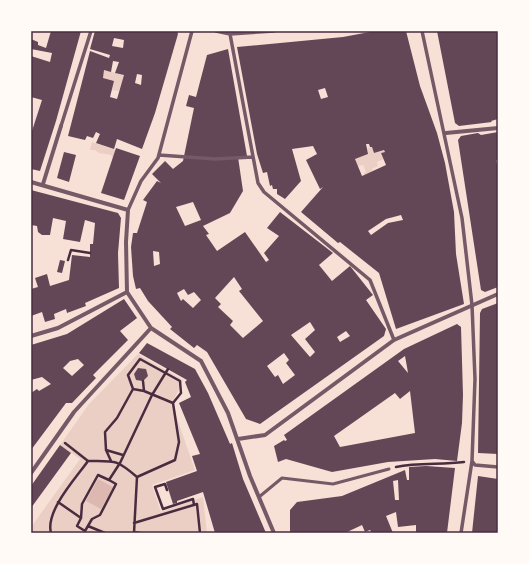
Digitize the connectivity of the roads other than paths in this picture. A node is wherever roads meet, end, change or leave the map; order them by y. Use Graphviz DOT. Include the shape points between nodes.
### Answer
graph roads {
  1 [pos="91,31"];
  2 [pos="192,31"];
  3 [pos="216,31"];
  4 [pos="274,31"];
  5 [pos="422,31"];
  6 [pos="230,34"];
  7 [pos="61,126"];
  8 [pos="498,128"];
  9 [pos="446,133"];
  10 [pos="159,155"];
  11 [pos="253,157"];
  12 [pos="31,182"];
  13 [pos="43,184"];
  14 [pos="128,210"];
  15 [pos="127,292"];
  16 [pos="498,294"];
  17 [pos="472,305"];
  18 [pos="151,328"];
  19 [pos="31,336"];
  20 [pos="394,340"];
  21 [pos="238,439"];
  22 [pos="472,460"];
  23 [pos="498,467"];
  24 [pos="389,469"];
  25 [pos="31,473"];
  26 [pos="259,497"];
  27 [pos="274,533"];
  28 [pos="461,533"];
  1 -- 7 [label="street"];
  2 -- 10 [label="street"];
  3 -- 6 [label="street"];
  4 -- 6 [label="street"];
  5 -- 9 [label="street"];
  6 -- 11 [label="street"];
  7 -- 13 [label="street"];
  8 -- 9 [label="street"];
  9 -- 17 [label="street" via="462,218"];
  10 -- 11 [label="street" via="215,159"];
  10 -- 14 [label="street" via="141,181"];
  11 -- 20 [label="street" via="258,183 264,192 370,280"];
  12 -- 13 [label="street"];
  13 -- 14 [label="street"];
  14 -- 15 [label="street"];
  15 -- 18 [label="street"];
  15 -- 19 [label="street" via="58,328"];
  16 -- 17 [label="street"];
  17 -- 20 [label="street"];
  17 -- 22 [label="street" via="475,379"];
  18 -- 21 [label="street" via="201,361 228,413"];
  18 -- 25 [label="street" via="74,412"];
  20 -- 21 [label="street" via="265,435"];
  21 -- 26 [label="street"];
  22 -- 23 [label="street" via="475,465"];
  22 -- 28 [label="street"];
  24 -- 26 [label="lane" via="333,484 282,478"];
  26 -- 27 [label="street"];
}
